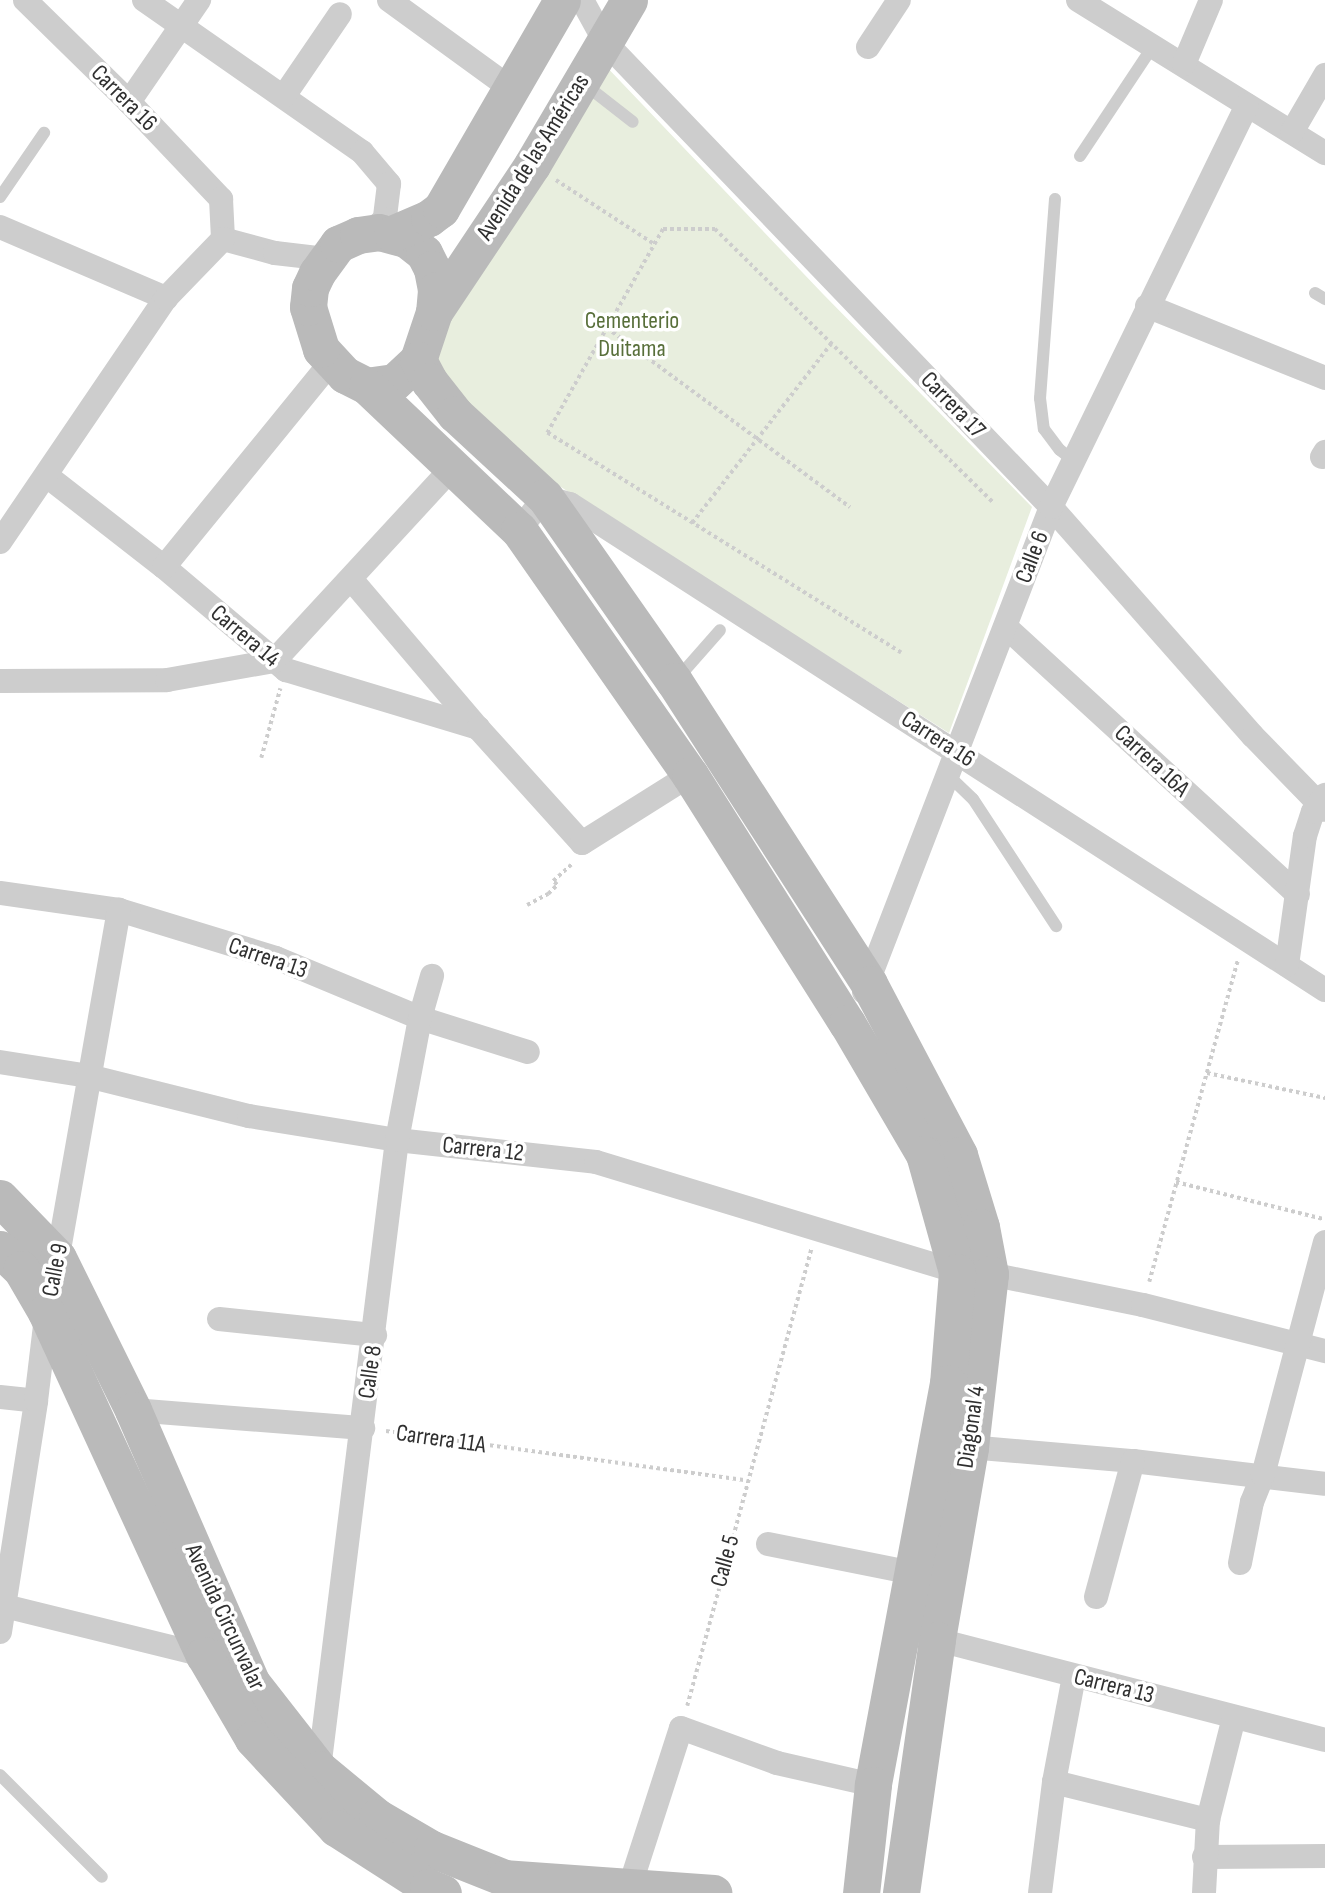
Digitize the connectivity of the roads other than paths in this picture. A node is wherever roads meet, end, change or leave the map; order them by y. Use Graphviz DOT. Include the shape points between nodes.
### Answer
graph roads {
  1 [pos="25,0"];
  2 [pos="144,0"];
  3 [pos="199,0"];
  4 [pos="389,0"];
  5 [pos="562,0"];
  6 [pos="582,0"];
  7 [pos="629,0"];
  8 [pos="899,0"];
  9 [pos="1078,0"];
  10 [pos="1211,0"];
  11 [pos="340,14"];
  12 [pos="184,25"];
  13 [pos="605,42"];
  14 [pos="1153,46"];
  15 [pos="868,47"];
  16 [pos="1184,64"];
  17 [pos="1325,75"];
  18 [pos="580,81"];
  19 [pos="510,88"];
  20 [pos="284,96"];
  21 [pos="129,102"];
  22 [pos="1247,104"];
  23 [pos="633,122"];
  24 [pos="1292,132"];
  25 [pos="44,133"];
  26 [pos="1325,153"];
  27 [pos="1080,156"];
  28 [pos="0,197"];
  29 [pos="1055,199"];
  30 [pos="0,227"];
  31 [pos="381,234"];
  32 [pos="223,239"];
  33 [pos="326,259"];
  34 [pos="166,298"];
  35 [pos="1147,306"];
  36 [pos="434,312"];
  37 [pos="418,360"];
  38 [pos="331,362"];
  39 [pos="1325,378"];
  40 [pos="367,387"];
  41 [pos="1074,461"];
  42 [pos="452,468"];
  43 [pos="47,476"];
  44 [pos="545,498"];
  45 [pos="1051,507"];
  46 [pos="519,530"];
  47 [pos="0,542"];
  48 [pos="164,567"];
  49 [pos="351,579"];
  50 [pos="1006,626"];
  51 [pos="720,630"];
  52 [pos="280,666"];
  53 [pos="0,681"];
  54 [pos="674,681"];
  55 [pos="478,728"];
  56 [pos="958,752"];
  57 [pos="690,775"];
  58 [pos="948,776"];
  59 [pos="1323,803"];
  60 [pos="0,893"];
  61 [pos="1298,895"];
  62 [pos="119,909"];
  63 [pos="1056,926"];
  64 [pos="1287,965"];
  65 [pos="432,976"];
  66 [pos="869,984"];
  67 [pos="1325,990"];
  68 [pos="420,1018"];
  69 [pos="847,1023"];
  70 [pos="528,1052"];
  71 [pos="0,1062"];
  72 [pos="88,1076"];
  73 [pos="397,1140"];
  74 [pos="0,1198"];
  75 [pos="1325,1242"];
  76 [pos="0,1249"];
  77 [pos="58,1258"];
  78 [pos="974,1273"];
  79 [pos="46,1312"];
  80 [pos="219,1320"];
  81 [pos="375,1335"];
  82 [pos="1298,1343"];
  83 [pos="1325,1351"];
  84 [pos="0,1397"];
  85 [pos="36,1401"];
  86 [pos="133,1410"];
  87 [pos="363,1428"];
  88 [pos="954,1446"];
  89 [pos="1133,1461"];
  90 [pos="1263,1475"];
  91 [pos="1325,1483"];
  92 [pos="768,1544"];
  93 [pos="1240,1563"];
  94 [pos="913,1573"];
  95 [pos="1096,1597"];
  96 [pos="2,1605"];
  97 [pos="0,1632"];
  98 [pos="920,1635"];
  99 [pos="204,1655"];
  100 [pos="1074,1676"];
  101 [pos="1234,1717"];
  102 [pos="1325,1740"];
  103 [pos="319,1769"];
  104 [pos="0,1775"];
  105 [pos="1054,1782"];
  106 [pos="873,1785"];
  107 [pos="1208,1821"];
  108 [pos="1325,1856"];
  109 [pos="1205,1857"];
  110 [pos="102,1877"];
  111 [pos="503,1885"];
  112 [pos="629,1889"];
  113 [pos="443,1893"];
  114 [pos="712,1893"];
  115 [pos="861,1893"];
  116 [pos="901,1893"];
  117 [pos="1040,1893"];
  118 [pos="1204,1893"];
  1 -- 21 [label="street, Carrera 16"];
  2 -- 12 [label="street"];
  3 -- 12 [label="street"];
  4 -- 19 [label="street"];
  5 -- 19 [label="main road, Avenida de las Américas"];
  6 -- 13 [label="street, Carrera 17"];
  7 -- 13 [label="main road, Avenida de las Américas"];
  8 -- 15 [label="street"];
  9 -- 14 [label="street"];
  10 -- 16 [label="street"];
  11 -- 20 [label="street"];
  12 -- 20 [label="street"];
  12 -- 21 [label="street"];
  13 -- 18 [label="main road, Avenida de las Américas"];
  13 -- 45 [label="street, Carrera 17"];
  14 -- 16 [label="street"];
  14 -- 27 [label="lane"];
  16 -- 22 [label="street"];
  17 -- 24 [label="street"];
  18 -- 23 [label="lane"];
  18 -- 36 [label="main road, Avenida de las Américas" via="532,165"];
  19 -- 31 [label="main road, Avenida de las Américas" via="441,209 429,218"];
  20 -- 31 [label="street" via="362,152 389,184"];
  21 -- 32 [label="street, Carrera 16" via="221,199"];
  22 -- 24 [label="street"];
  22 -- 35 [label="street, Calle 6"];
  24 -- 26 [label="street"];
  25 -- 28 [label="lane"];
  29 -- 41 [label="lane" via="1040,398 1044,429"];
  30 -- 34 [label="street"];
  31 -- 33 [label="main road" via="338,244"];
  31 -- 36 [label="main road" via="406,239 424,253 436,289"];
  32 -- 33 [label="street" via="275,253"];
  32 -- 34 [label="street"];
  33 -- 38 [label="main road" via="310,288 308,307 315,336"];
  34 -- 43 [label="street"];
  35 -- 39 [label="street"];
  35 -- 41 [label="street, Calle 6"];
  36 -- 37 [label="main road"];
  37 -- 40 [label="main road" via="394,382"];
  37 -- 44 [label="main road, Carrera 16" via="456,414"];
  38 -- 40 [label="main road"];
  38 -- 48 [label="street"];
  40 -- 42 [label="main road"];
  41 -- 45 [label="street, Calle 6"];
  42 -- 46 [label="main road"];
  42 -- 49 [label="street"];
  43 -- 47 [label="street"];
  43 -- 48 [label="street, Carrera 14"];
  44 -- 46 [label="street"];
  44 -- 54 [label="main road, Carrera 16"];
  44 -- 56 [label="street, Carrera 16" via="570,504"];
  45 -- 50 [label="street, Calle 6"];
  45 -- 59 [label="street, Carrera 17"];
  46 -- 57 [label="main road"];
  48 -- 52 [label="street, Carrera 14"];
  49 -- 52 [label="street"];
  49 -- 55 [label="street"];
  50 -- 56 [label="street, Calle 6"];
  50 -- 61 [label="street, Carrera 16A"];
  51 -- 54 [label="lane"];
  52 -- 53 [label="street" via="167,680"];
  52 -- 55 [label="street, Carrera 14"];
  54 -- 66 [label="main road, Carrera 16"];
  55 -- 57 [label="street" via="582,843"];
  56 -- 58 [label="street, Calle 6"];
  56 -- 64 [label="street, Carrera 16"];
  57 -- 69 [label="main road"];
  58 -- 63 [label="lane" via="973,799"];
  58 -- 66 [label="street, Calle 6"];
  59 -- 61 [label="street" via="1304,836"];
  60 -- 62 [label="street, Carrera 13"];
  61 -- 64 [label="street"];
  62 -- 68 [label="street, Carrera 13" via="276,958"];
  62 -- 72 [label="street, Calle 9"];
  64 -- 67 [label="street, Carrera 16"];
  65 -- 68 [label="street, Calle 8"];
  66 -- 69 [label="street, Calle 6"];
  66 -- 78 [label="main road, Diagonal 4" via="959,1156 981,1227"];
  68 -- 70 [label="street, Carrera 13"];
  68 -- 73 [label="street, Calle 8"];
  69 -- 78 [label="main road, Diagonal 4" via="924,1154"];
  71 -- 72 [label="street, Carrera 12"];
  72 -- 73 [label="street, Carrera 12" via="249,1116"];
  72 -- 77 [label="street, Calle 9"];
  73 -- 78 [label="street, Carrera 12" via="596,1162 816,1231"];
  73 -- 81 [label="street, Calle 8"];
  74 -- 77 [label="main road, Avenida Circunvalar"];
  75 -- 82 [label="street"];
  76 -- 79 [label="main road, Avenida Circunvalar" via="21,1269"];
  77 -- 79 [label="street, Calle 9"];
  77 -- 86 [label="main road, Avenida Circunvalar"];
  78 -- 82 [label="street" via="1143,1305"];
  78 -- 88 [label="main road, Diagonal 4"];
  79 -- 85 [label="street, Calle 9"];
  79 -- 99 [label="main road, Avenida Circunvalar"];
  80 -- 81 [label="street"];
  81 -- 87 [label="street, Calle 8"];
  82 -- 83 [label="street"];
  82 -- 90 [label="street"];
  84 -- 85 [label="street"];
  85 -- 96 [label="street, Calle 9"];
  86 -- 87 [label="street, Carrera 11A"];
  86 -- 103 [label="main road, Avenida Circunvalar" via="251,1682"];
  87 -- 103 [label="street, Calle 8"];
  88 -- 89 [label="street"];
  88 -- 94 [label="main road, Diagonal 4"];
  88 -- 98 [label="main road, Diagonal 4"];
  89 -- 90 [label="street"];
  89 -- 95 [label="street"];
  90 -- 91 [label="street"];
  90 -- 93 [label="street" via="1252,1502"];
  92 -- 94 [label="street"];
  94 -- 98 [label="main road, Diagonal 4"];
  96 -- 97 [label="street, Calle 9"];
  96 -- 99 [label="street"];
  98 -- 100 [label="street, Carrera 13"];
  98 -- 106 [label="main road, Diagonal 4"];
  98 -- 116 [label="main road, Diagonal 4"];
  99 -- 113 [label="main road, Avenida Circunvalar" via="253,1739 336,1828"];
  100 -- 101 [label="street, Carrera 13"];
  100 -- 105 [label="street"];
  101 -- 102 [label="street, Carrera 13"];
  101 -- 107 [label="street"];
  103 -- 111 [label="main road, Avenida Circunvalar" via="377,1817"];
  104 -- 110 [label="lane"];
  105 -- 107 [label="street"];
  105 -- 117 [label="street"];
  106 -- 112 [label="street" via="777,1763 681,1728"];
  106 -- 115 [label="main road, Diagonal 4"];
  107 -- 109 [label="street"];
  108 -- 109 [label="street"];
  109 -- 118 [label="street"];
  111 -- 112 [label="main road, Avenida Circunvalar"];
  112 -- 114 [label="main road, Avenida Circunvalar"];
}
